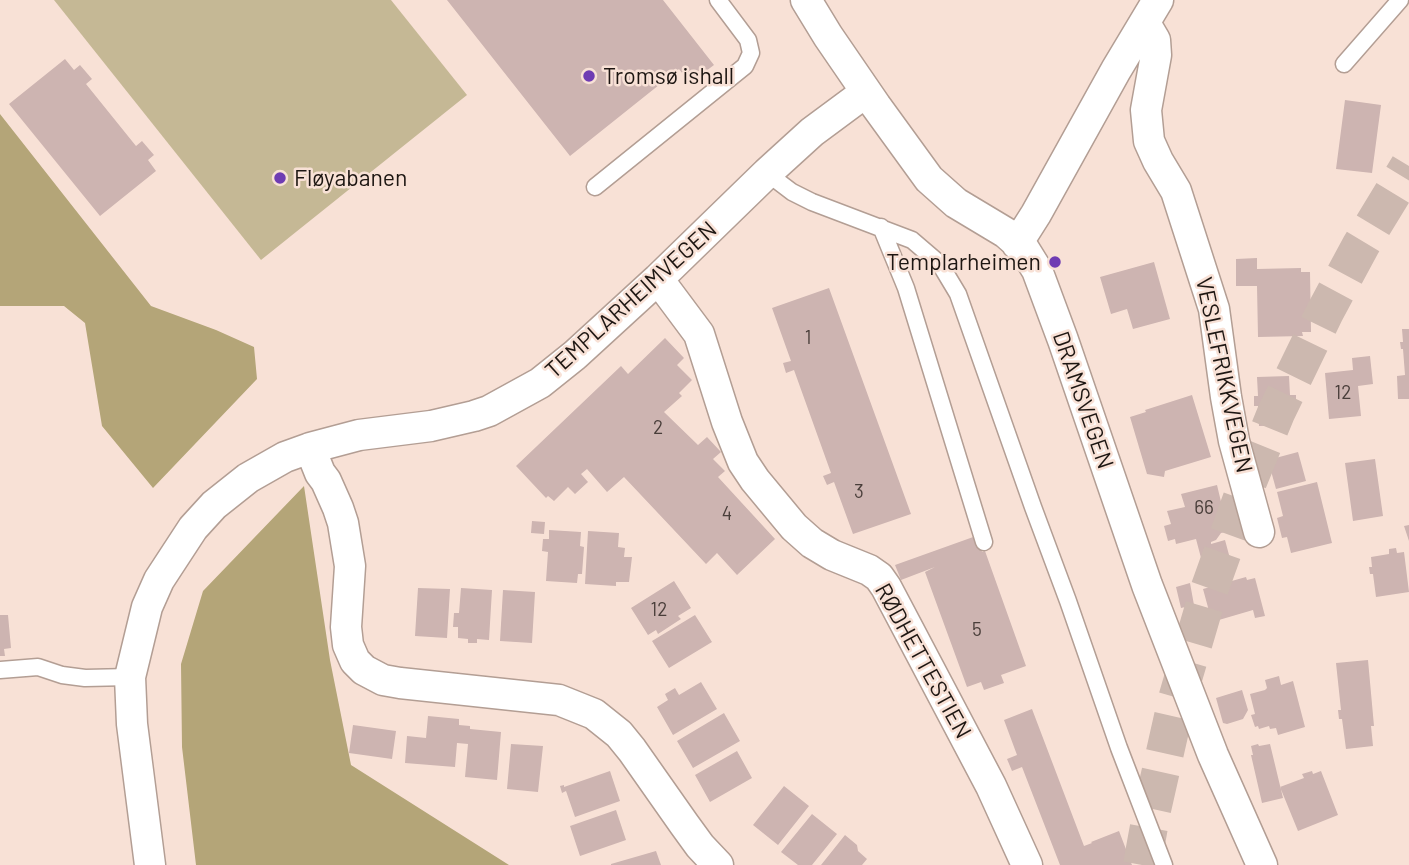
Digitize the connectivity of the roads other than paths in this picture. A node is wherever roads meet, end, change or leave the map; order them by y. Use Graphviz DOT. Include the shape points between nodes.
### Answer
graph roads {
  1 [pos="718,0"];
  2 [pos="806,0"];
  3 [pos="1400,0"];
  4 [pos="1151,11"];
  5 [pos="1344,64"];
  6 [pos="866,92"];
  7 [pos="767,173"];
  8 [pos="595,187"];
  9 [pos="881,227"];
  10 [pos="1017,244"];
  11 [pos="658,279"];
  12 [pos="310,448"];
  13 [pos="1259,532"];
  14 [pos="984,542"];
  15 [pos="0,670"];
  16 [pos="130,677"];
  17 [pos="150,865"];
  18 [pos="719,865"];
  19 [pos="1027,865"];
  20 [pos="1164,865"];
  21 [pos="1262,865"];
  1 -- 8 [label="lane" via="748,40 751,53 745,66"];
  2 -- 6 [label="street, DRAMSVEGEN"];
  3 -- 5 [label="lane"];
  4 -- 10 [label="street, VESLEFRIKKVEGEN"];
  4 -- 13 [label="street, VESLEFRIKKVEGEN" via="1156,55 1146,110 1150,141 1176,191 1214,309 1234,441"];
  6 -- 7 [label="street, TEMPLARHEIMVEGEN"];
  6 -- 10 [label="street, DRAMSVEGEN" via="929,179"];
  7 -- 9 [label="lane" via="812,202"];
  7 -- 11 [label="street, TEMPLARHEIMVEGEN"];
  9 -- 14 [label="lane" via="906,288"];
  9 -- 20 [label="lane" via="912,240 931,256 958,294"];
  10 -- 21 [label="street, DRAMSVEGEN" via="1037,270 1146,584"];
  11 -- 12 [label="street, TEMPLARHEIMVEGEN" via="540,383 489,411"];
  11 -- 19 [label="street, RØDHETTESTIEN" via="699,334 727,422 755,480 812,543 869,570 886,587 991,786"];
  12 -- 16 [label="street, TEMPLARHEIMVEGEN" via="248,478 193,528 147,607"];
  12 -- 18 [label="street" via="343,523 350,566 346,627 355,661 383,680 559,700 594,713 619,733 700,846"];
  15 -- 16 [label="lane" via="38,667 85,678"];
  16 -- 17 [label="street, TEMPLARHEIMVEGEN"];
}
